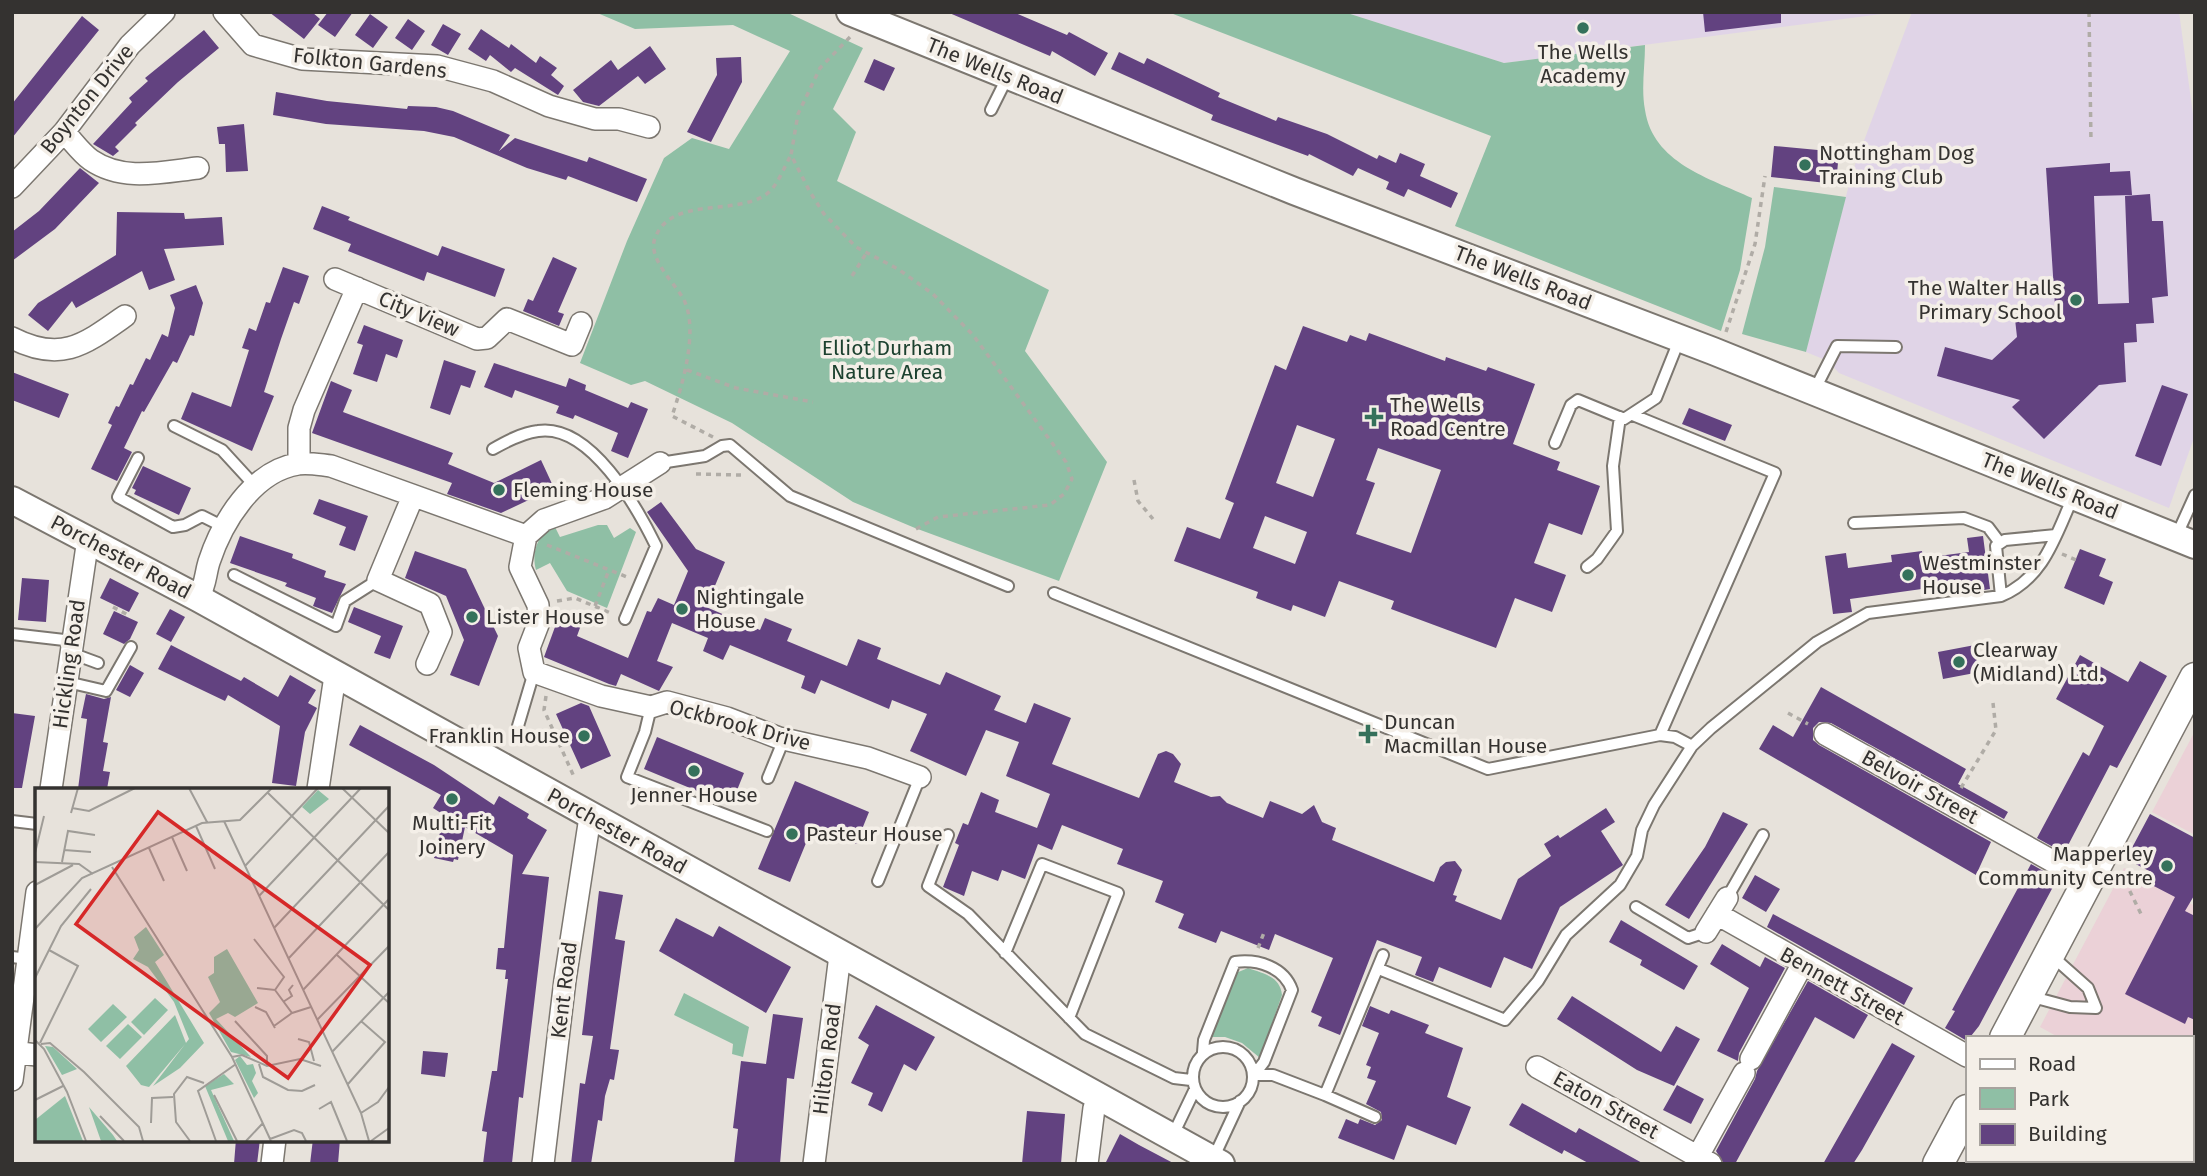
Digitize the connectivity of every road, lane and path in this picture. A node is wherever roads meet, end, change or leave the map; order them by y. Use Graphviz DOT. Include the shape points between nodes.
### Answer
graph roads {
  1 [pos="164,12"];
  2 [pos="224,12"];
  3 [pos="2089,12"];
  4 [pos="854,14"];
  5 [pos="1007,76"];
  6 [pos="991,110"];
  7 [pos="649,127"];
  8 [pos="64,132"];
  9 [pos="2091,142"];
  10 [pos="791,155"];
  11 [pos="198,168"];
  12 [pos="1765,176"];
  13 [pos="12,187"];
  14 [pos="867,252"];
  15 [pos="852,276"];
  16 [pos="335,279"];
  17 [pos="357,288"];
  18 [pos="125,316"];
  19 [pos="582,320"];
  20 [pos="12,338"];
  21 [pos="1680,338"];
  22 [pos="1896,347"];
  23 [pos="1713,351"];
  24 [pos="687,370"];
  25 [pos="1813,391"];
  26 [pos="813,402"];
  27 [pos="1633,415"];
  28 [pos="1620,417"];
  29 [pos="174,426"];
  30 [pos="1555,443"];
  31 [pos="722,446"];
  32 [pos="493,449"];
  33 [pos="138,458"];
  34 [pos="299,463"];
  35 [pos="660,463"];
  36 [pos="764,473"];
  37 [pos="694,474"];
  38 [pos="1134,480"];
  39 [pos="256,487"];
  40 [pos="621,489"];
  41 [pos="2195,495"];
  42 [pos="413,496"];
  43 [pos="2074,496"];
  44 [pos="12,500"];
  45 [pos="1153,519"];
  46 [pos="1854,523"];
  47 [pos="224,527"];
  48 [pos="915,528"];
  49 [pos="2056,535"];
  50 [pos="526,536"];
  51 [pos="88,539"];
  52 [pos="2185,541"];
  53 [pos="2000,543"];
  54 [pos="2069,557"];
  55 [pos="2076,560"];
  56 [pos="1587,568"];
  57 [pos="609,570"];
  58 [pos="234,575"];
  59 [pos="378,580"];
  60 [pos="639,582"];
  61 [pos="1008,586"];
  62 [pos="1055,593"];
  63 [pos="2001,596"];
  64 [pos="198,598"];
  65 [pos="538,605"];
  66 [pos="595,606"];
  67 [pos="113,607"];
  68 [pos="128,615"];
  69 [pos="625,619"];
  70 [pos="12,634"];
  71 [pos="72,647"];
  72 [pos="131,647"];
  73 [pos="98,663"];
  74 [pos="427,664"];
  75 [pos="543,675"];
  76 [pos="335,676"];
  77 [pos="2195,678"];
  78 [pos="67,682"];
  79 [pos="1993,703"];
  80 [pos="651,706"];
  81 [pos="518,726"];
  82 [pos="1825,734"];
  83 [pos="1660,736"];
  84 [pos="784,739"];
  85 [pos="1692,746"];
  86 [pos="768,778"];
  87 [pos="920,778"];
  88 [pos="576,783"];
  89 [pos="51,788"];
  90 [pos="318,788"];
  91 [pos="1951,805"];
  92 [pos="590,817"];
  93 [pos="12,821"];
  94 [pos="35,824"];
  95 [pos="767,831"];
  96 [pos="948,835"];
  97 [pos="1763,835"];
  98 [pos="2093,871"];
  99 [pos="878,881"];
  100 [pos="35,900"];
  101 [pos="1636,908"];
  102 [pos="1717,915"];
  103 [pos="2143,918"];
  104 [pos="1005,953"];
  105 [pos="840,955"];
  106 [pos="1384,955"];
  107 [pos="2051,955"];
  108 [pos="20,958"];
  109 [pos="1802,965"];
  110 [pos="1379,969"];
  111 [pos="2026,995"];
  112 [pos="1069,1018"];
  113 [pos="2006,1036"];
  114 [pos="1203,1052"];
  115 [pos="22,1053"];
  116 [pos="1966,1055"];
  117 [pos="1537,1067"];
  118 [pos="1254,1075"];
  119 [pos="12,1080"];
  120 [pos="1193,1084"];
  121 [pos="1325,1095"];
  122 [pos="1100,1099"];
  123 [pos="1240,1101"];
  124 [pos="1966,1116"];
  125 [pos="1375,1117"];
  126 [pos="1172,1137"];
  127 [pos="275,1141"];
  128 [pos="1704,1160"];
  129 [pos="1217,1162"];
  130 [pos="272,1164"];
  131 [pos="543,1164"];
  132 [pos="814,1164"];
  133 [pos="1087,1164"];
  134 [pos="1938,1164"];
  1 -- 8 [label="street, Boynton Drive" via="130,45"];
  2 -- 7 [label="street, Folkton Gardens" via="253,45 302,59 437,66 493,81 549,106"];
  3 -- 9 [label="path"];
  4 -- 5 [label="street, The Wells Road"];
  4 -- 10 [label="path" via="848,42 828,56 798,114"];
  5 -- 6 [label="lane"];
  5 -- 21 [label="street, The Wells Road"];
  8 -- 11 [label="street" via="90,160 120,173 144,175"];
  8 -- 13 [label="street, Boynton Drive"];
  10 -- 14 [label="path" via="824,214 856,247"];
  10 -- 24 [label="path" via="768,194 749,203 685,212 670,219 655,235 659,261 685,302"];
  12 -- 23 [label="path" via="1755,244 1742,291"];
  14 -- 15 [label="path"];
  14 -- 48 [label="path" via="933,294 973,335 1066,462 1072,479 1064,495 1050,505 938,517"];
  16 -- 17 [label="street, City View"];
  17 -- 19 [label="street, City View" via="443,330 477,339 486,338 507,319 572,345"];
  17 -- 34 [label="street, City View" via="304,410"];
  18 -- 20 [label="street" via="97,348 37,350"];
  21 -- 23 [label="street, The Wells Road"];
  21 -- 27 [label="lane" via="1656,398"];
  22 -- 25 [label="lane" via="1837,346"];
  23 -- 25 [label="street, The Wells Road"];
  24 -- 26 [label="path" via="736,388"];
  24 -- 31 [label="path" via="672,416"];
  25 -- 43 [label="street, The Wells Road"];
  27 -- 28 [label="lane"];
  27 -- 83 [label="lane" via="1775,473"];
  28 -- 30 [label="lane" via="1578,400 1571,405"];
  28 -- 56 [label="lane" via="1613,466 1617,531"];
  29 -- 39 [label="lane" via="222,450"];
  31 -- 35 [label="lane" via="705,456"];
  31 -- 36 [label="lane" via="730,446"];
  32 -- 40 [label="lane" via="540,430 564,433 607,467"];
  33 -- 47 [label="lane" via="118,497 173,527 202,516"];
  34 -- 39 [label="street" via="275,472"];
  34 -- 42 [label="street" via="332,462"];
  35 -- 40 [label="street"];
  36 -- 37 [label="path"];
  36 -- 61 [label="lane" via="790,496"];
  38 -- 45 [label="path" via="1138,501"];
  39 -- 47 [label="street"];
  40 -- 50 [label="street" via="544,520"];
  40 -- 60 [label="lane" via="656,546"];
  41 -- 52 [label="lane"];
  42 -- 50 [label="street"];
  42 -- 59 [label="street"];
  43 -- 49 [label="lane"];
  43 -- 52 [label="street, The Wells Road"];
  44 -- 51 [label="street, Porchester Road"];
  46 -- 53 [label="lane" via="1964,519 1988,527"];
  47 -- 64 [label="street"];
  49 -- 53 [label="lane"];
  49 -- 63 [label="lane" via="2042,565 2026,582"];
  50 -- 57 [label="path"];
  50 -- 65 [label="street" via="520,567"];
  51 -- 64 [label="street, Porchester Road"];
  51 -- 71 [label="street, Hickling Road"];
  53 -- 63 [label="lane" via="1994,551"];
  54 -- 55 [label="path"];
  57 -- 60 [label="path"];
  57 -- 66 [label="path"];
  58 -- 59 [label="lane" via="337,626 345,601"];
  59 -- 74 [label="street" via="430,604 441,632"];
  60 -- 69 [label="lane"];
  62 -- 83 [label="lane" via="1488,769"];
  63 -- 85 [label="lane" via="1868,613 1845,623"];
  64 -- 76 [label="street, Porchester Road"];
  65 -- 66 [label="path" via="575,598"];
  65 -- 75 [label="street" via="539,622 529,648"];
  66 -- 69 [label="path"];
  67 -- 68 [label="path"];
  70 -- 71 [label="lane"];
  71 -- 73 [label="lane"];
  71 -- 78 [label="street, Hickling Road"];
  72 -- 78 [label="lane" via="106,691"];
  75 -- 80 [label="street, Ockbrook Drive" via="601,696"];
  75 -- 81 [label="lane"];
  75 -- 88 [label="path" via="544,710"];
  76 -- 90 [label="street"];
  76 -- 92 [label="street, Porchester Road"];
  77 -- 98 [label="main road"];
  78 -- 89 [label="street, Hickling Road"];
  79 -- 91 [label="path" via="1998,722 1994,734"];
  80 -- 84 [label="street, Ockbrook Drive" via="667,702"];
  80 -- 95 [label="lane" via="627,777"];
  82 -- 91 [label="street, Belvoir Street"];
  83 -- 85 [label="lane" via="1675,737"];
  84 -- 86 [label="lane"];
  84 -- 87 [label="street, Ockbrook Drive" via="887,755"];
  85 -- 110 [label="lane" via="1654,805 1637,856 1620,885 1566,934 1538,981 1505,1020"];
  87 -- 99 [label="lane"];
  91 -- 98 [label="street, Belvoir Street"];
  92 -- 105 [label="street, Porchester Road"];
  92 -- 131 [label="street, Kent Road"];
  93 -- 94 [label="lane"];
  96 -- 104 [label="lane" via="928,886 968,914"];
  97 -- 102 [label="lane"];
  98 -- 103 [label="path" via="2122,873"];
  98 -- 107 [label="main road"];
  100 -- 108 [label="street"];
  101 -- 102 [label="lane" via="1688,938"];
  102 -- 109 [label="street, Bennett Street"];
  104 -- 112 [label="lane"];
  104 -- 112 [label="lane" via="1042,864 1118,893"];
  105 -- 122 [label="street, Porchester Road"];
  105 -- 132 [label="street, Hilton Road"];
  106 -- 110 [label="lane"];
  107 -- 111 [label="main road"];
  107 -- 111 [label="lane" via="2088,988 2096,1008 2070,1007"];
  108 -- 115 [label="street"];
  109 -- 116 [label="street, Bennett Street" via="1909,1014"];
  109 -- 128 [label="street"];
  110 -- 121 [label="lane"];
  111 -- 113 [label="main road"];
  112 -- 120 [label="lane" via="1085,1034"];
  114 -- 118 [label="lane" via="1229,1047 1241,1052"];
  114 -- 118 [label="lane" via="1235,962 1265,965 1288,978 1292,990 1264,1062"];
  114 -- 120 [label="lane" via="1195,1062"];
  115 -- 119 [label="street"];
  117 -- 128 [label="street, Eaton Street" via="1634,1112"];
  118 -- 121 [label="lane" via="1273,1075"];
  118 -- 123 [label="lane" via="1252,1087"];
  120 -- 123 [label="lane" via="1212,1105 1224,1108"];
  120 -- 126 [label="lane"];
  121 -- 125 [label="lane"];
  122 -- 126 [label="street, Porchester Road"];
  122 -- 133 [label="street" via="1094,1108"];
  123 -- 129 [label="lane"];
  124 -- 134 [label="main road"];
  126 -- 129 [label="street, Porchester Road"];
  127 -- 130 [label="street"];
}
